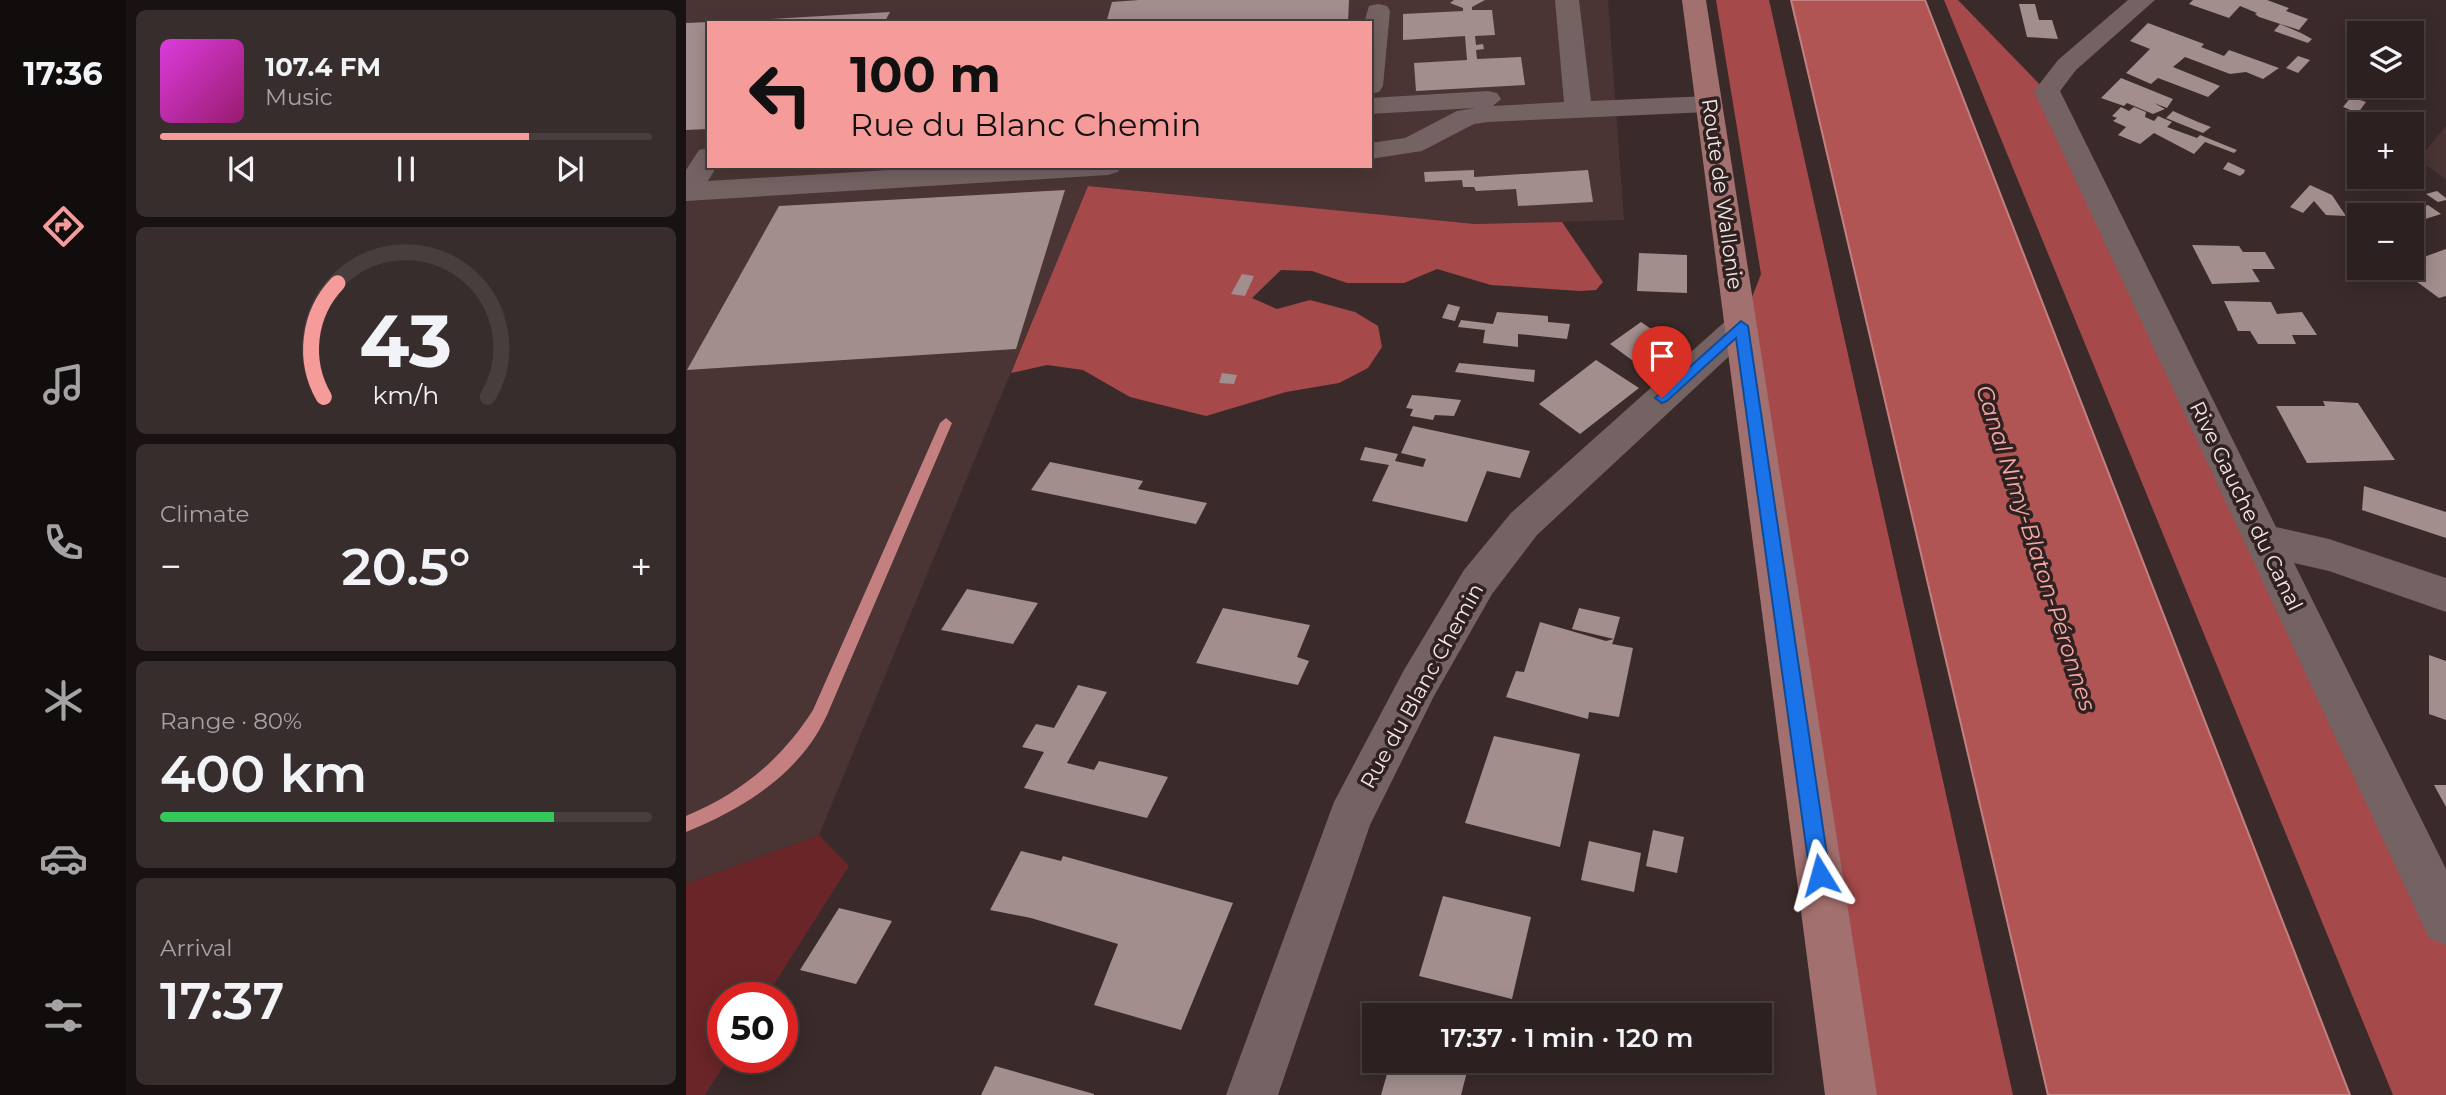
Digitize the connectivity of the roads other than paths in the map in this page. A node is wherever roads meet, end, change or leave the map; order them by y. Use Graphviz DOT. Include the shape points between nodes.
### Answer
graph roads {
  1 [pos="1567,0"];
  2 [pos="1694,0"];
  3 [pos="2143,0"];
  4 [pos="1378,11"];
  5 [pos="1372,67"];
  6 [pos="1708,97"];
  7 [pos="1577,102"];
  8 [pos="1372,106"];
  9 [pos="707,144"];
  10 [pos="686,146"];
  11 [pos="1372,151"];
  12 [pos="707,159"];
  13 [pos="1074,168"];
  14 [pos="686,191"];
  15 [pos="1741,326"];
  16 [pos="2261,538"];
  17 [pos="2446,595"];
  18 [pos="2446,921"];
  19 [pos="1252,1095"];
  20 [pos="1852,1095"];
  1 -- 7 [label="street"];
  2 -- 6 [label="main road, Route de Wallonie"];
  3 -- 16 [label="street, Rive Gauche du Canal" via="2067,65 2047,92"];
  4 -- 5 [label="street"];
  6 -- 7 [label="street"];
  6 -- 15 [label="main road, Route de Wallonie"];
  7 -- 8 [label="street"];
  7 -- 11 [label="street" via="1468,117 1412,145"];
  9 -- 10 [label="street"];
  12 -- 14 [label="street"];
  13 -- 14 [label="street"];
  15 -- 19 [label="street, Rue du Blanc Chemin" via="1524,524 1478,582 1419,683 1350,818"];
  15 -- 20 [label="main road, Route de Wallonie"];
  16 -- 17 [label="street" via="2329,555"];
  16 -- 18 [label="street, Rive Gauche du Canal"];
}
